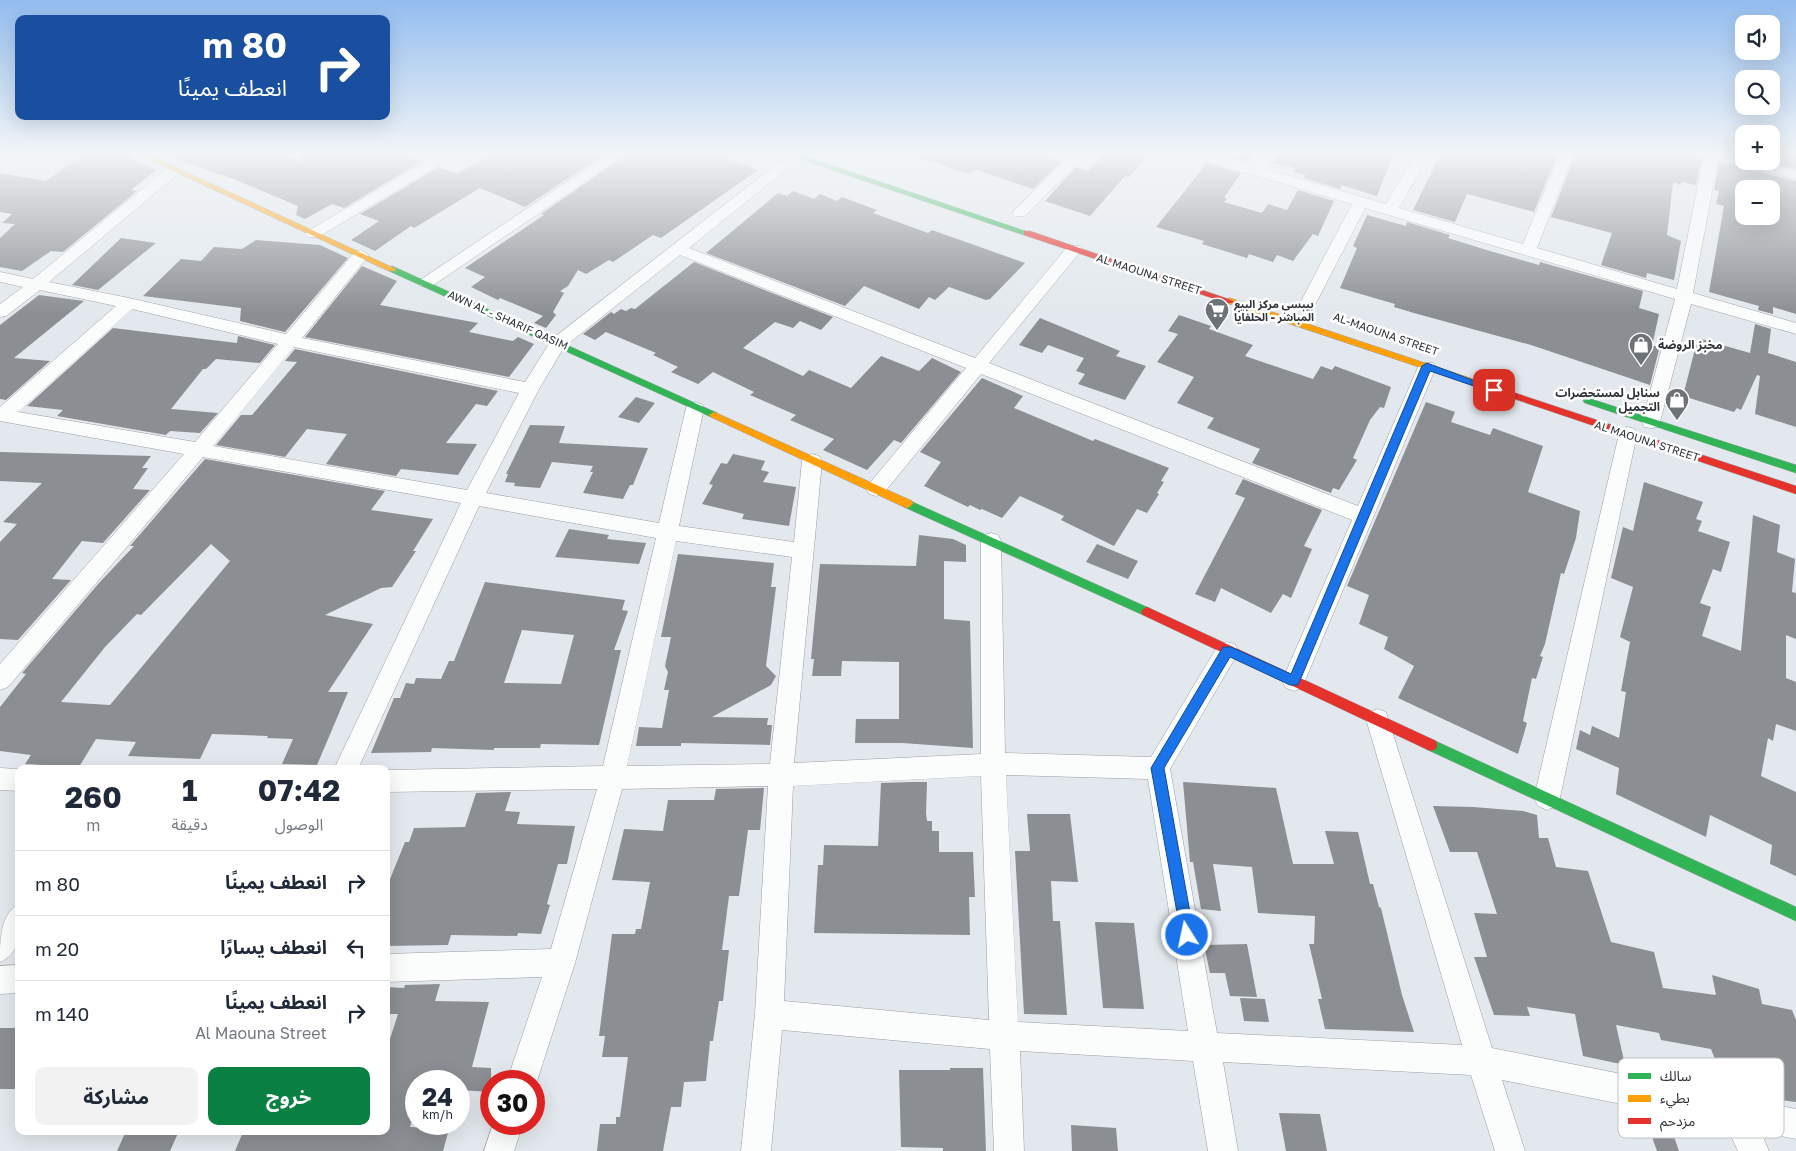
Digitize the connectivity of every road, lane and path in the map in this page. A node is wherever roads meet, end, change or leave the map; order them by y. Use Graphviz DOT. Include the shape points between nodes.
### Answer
graph roads {
  1 [pos="130,207"];
  2 [pos="255,207"];
  3 [pos="360,207"];
  4 [pos="540,207"];
  5 [pos="729,207"];
  6 [pos="947,207"];
  7 [pos="1026,207"];
  8 [pos="1359,207"];
  9 [pos="1378,207"];
  10 [pos="1392,207"];
  11 [pos="1545,207"];
  12 [pos="1701,207"];
  13 [pos="1390,210"];
  14 [pos="1020,213"];
  15 [pos="313,234"];
  16 [pos="678,249"];
  17 [pos="1074,249"];
  18 [pos="1528,250"];
  19 [pos="361,255"];
  20 [pos="0,277"];
  21 [pos="37,284"];
  22 [pos="426,284"];
  23 [pos="1684,297"];
  24 [pos="129,303"];
  25 [pos="1306,307"];
  26 [pos="0,312"];
  27 [pos="1796,329"];
  28 [pos="290,341"];
  29 [pos="558,342"];
  30 [pos="978,366"];
  31 [pos="1427,366"];
  32 [pos="530,389"];
  33 [pos="1580,398"];
  34 [pos="695,408"];
  35 [pos="4,419"];
  36 [pos="1651,422"];
  37 [pos="1628,434"];
  38 [pos="199,450"];
  39 [pos="812,461"];
  40 [pos="1796,469"];
  41 [pos="876,489"];
  42 [pos="1796,490"];
  43 [pos="473,498"];
  44 [pos="1363,516"];
  45 [pos="667,532"];
  46 [pos="991,541"];
  47 [pos="804,551"];
  48 [pos="1227,651"];
  49 [pos="0,680"];
  50 [pos="1294,681"];
  51 [pos="1378,720"];
  52 [pos="993,764"];
  53 [pos="348,765"];
  54 [pos="1158,768"];
  55 [pos="613,776"];
  56 [pos="781,776"];
  57 [pos="0,779"];
  58 [pos="15,780"];
  59 [pos="390,781"];
  60 [pos="1548,798"];
  61 [pos="1796,914"];
  62 [pos="15,924"];
  63 [pos="0,948"];
  64 [pos="561,963"];
  65 [pos="390,968"];
  66 [pos="15,979"];
  67 [pos="0,980"];
  68 [pos="769,1014"];
  69 [pos="1004,1036"];
  70 [pos="1207,1046"];
  71 [pos="1480,1061"];
  72 [pos="526,1070"];
  73 [pos="1618,1088"];
  74 [pos="504,1135"];
  75 [pos="1748,1138"];
  76 [pos="498,1151"];
  77 [pos="756,1151"];
  78 [pos="1008,1151"];
  79 [pos="1223,1151"];
  80 [pos="1510,1151"];
  81 [pos="1754,1151"];
  1 -- 21 [label="street"];
  2 -- 15 [label="main road, AWN AL - SHARIF QASIM"];
  3 -- 15 [label="street"];
  4 -- 22 [label="street"];
  5 -- 16 [label="street"];
  6 -- 17 [label="main road, AL MAOUNA STREET"];
  7 -- 14 [label="street"];
  8 -- 25 [label="street"];
  9 -- 13 [label="street"];
  10 -- 13 [label="street"];
  11 -- 18 [label="street"];
  12 -- 23 [label="street"];
  13 -- 18 [label="street"];
  15 -- 19 [label="main road, AWN AL - SHARIF QASIM"];
  16 -- 29 [label="street"];
  16 -- 30 [label="street"];
  17 -- 30 [label="street"];
  17 -- 31 [label="main road, AL MAOUNA STREET"];
  18 -- 23 [label="street"];
  19 -- 22 [label="main road, AWN AL - SHARIF QASIM"];
  19 -- 28 [label="street"];
  20 -- 21 [label="street"];
  21 -- 24 [label="street"];
  21 -- 26 [label="street"];
  22 -- 29 [label="main road, AWN AL - SHARIF QASIM"];
  23 -- 27 [label="street"];
  23 -- 36 [label="street"];
  24 -- 28 [label="street"];
  24 -- 35 [label="street"];
  28 -- 32 [label="street"];
  28 -- 38 [label="street"];
  29 -- 32 [label="street"];
  29 -- 34 [label="main road, AWN AL - SHARIF QASIM"];
  30 -- 41 [label="street"];
  30 -- 44 [label="street"];
  31 -- 37 [label="main road, AL MAOUNA STREET"];
  31 -- 44 [label="street"];
  32 -- 43 [label="street"];
  33 -- 36 [label="main road"];
  34 -- 39 [label="main road, AWN AL - SHARIF QASIM"];
  34 -- 45 [label="street"];
  35 -- 38 [label="street"];
  36 -- 40 [label="main road"];
  37 -- 42 [label="main road, AL MAOUNA STREET"];
  37 -- 60 [label="street"];
  38 -- 43 [label="street"];
  38 -- 49 [label="street"];
  39 -- 41 [label="main road, AWN AL - SHARIF QASIM"];
  39 -- 47 [label="street"];
  41 -- 46 [label="main road, AWN AL - SHARIF QASIM"];
  43 -- 45 [label="street"];
  43 -- 53 [label="street"];
  44 -- 50 [label="street"];
  45 -- 47 [label="street"];
  45 -- 55 [label="street"];
  46 -- 48 [label="main road, AWN AL - SHARIF QASIM"];
  46 -- 52 [label="street"];
  47 -- 56 [label="street"];
  48 -- 50 [label="main road, AWN AL - SHARIF QASIM"];
  48 -- 54 [label="street"];
  50 -- 51 [label="main road, AWN AL - SHARIF QASIM"];
  51 -- 60 [label="main road, AWN AL - SHARIF QASIM"];
  51 -- 71 [label="street"];
  52 -- 54 [label="street"];
  52 -- 56 [label="street"];
  52 -- 69 [label="street"];
  54 -- 70 [label="street"];
  55 -- 56 [label="street"];
  55 -- 59 [label="street"];
  55 -- 64 [label="street"];
  56 -- 68 [label="street"];
  57 -- 58 [label="street"];
  60 -- 61 [label="main road, AWN AL - SHARIF QASIM"];
  62 -- 63 [label="street"];
  64 -- 65 [label="street"];
  64 -- 72 [label="street"];
  66 -- 67 [label="street"];
  68 -- 69 [label="street"];
  68 -- 77 [label="street"];
  69 -- 70 [label="street"];
  69 -- 78 [label="street"];
  70 -- 71 [label="street"];
  70 -- 79 [label="street"];
  71 -- 73 [label="street"];
  71 -- 80 [label="street"];
  74 -- 76 [label="street"];
  75 -- 81 [label="street"];
}
